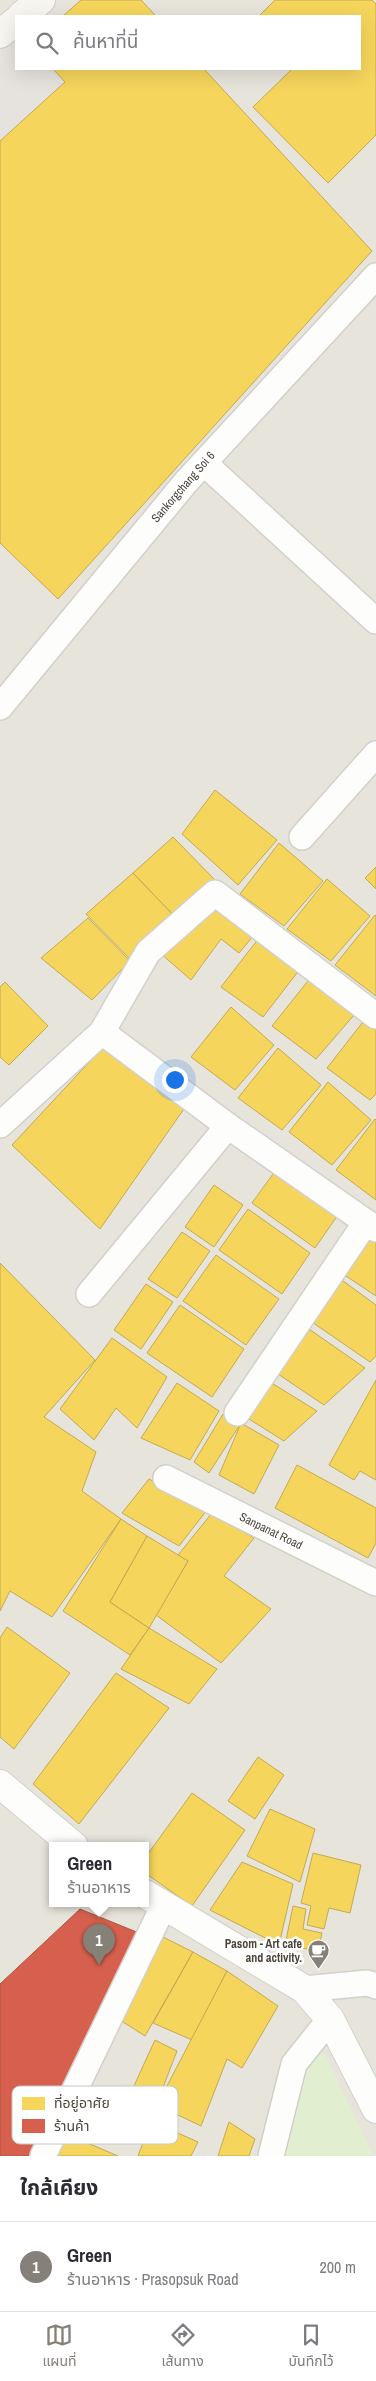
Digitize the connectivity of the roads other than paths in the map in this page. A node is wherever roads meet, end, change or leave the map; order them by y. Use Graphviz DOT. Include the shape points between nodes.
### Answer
graph roads {
  1 [pos="41,0"];
  2 [pos="22,15"];
  3 [pos="15,22"];
  4 [pos="0,34"];
  5 [pos="376,276"];
  6 [pos="204,463"];
  7 [pos="376,620"];
  8 [pos="0,707"];
  9 [pos="376,754"];
  10 [pos="302,838"];
  11 [pos="376,1016"];
  12 [pos="102,1032"];
  13 [pos="0,1125"];
  14 [pos="228,1126"];
  15 [pos="371,1225"];
  16 [pos="89,1294"];
  17 [pos="236,1413"];
  18 [pos="166,1478"];
  19 [pos="376,1583"];
  20 [pos="0,1784"];
  21 [pos="69,1842"];
  22 [pos="154,1899"];
  23 [pos="376,1986"];
  24 [pos="304,1989"];
  25 [pos="330,2019"];
  26 [pos="73,2086"];
  27 [pos="376,2108"];
  28 [pos="47,2144"];
  29 [pos="42,2156"];
  30 [pos="271,2156"];
  1 -- 2 [label="main road"];
  3 -- 4 [label="main road"];
  5 -- 6 [label="street, Sankorgchang Soi 6"];
  6 -- 7 [label="street"];
  6 -- 8 [label="street, Sankorgchang Soi 6"];
  9 -- 10 [label="street"];
  11 -- 12 [label="street" via="215,893 148,952"];
  12 -- 13 [label="street"];
  12 -- 14 [label="street"];
  14 -- 15 [label="street"];
  14 -- 16 [label="street"];
  15 -- 17 [label="street"];
  18 -- 19 [label="street, Sanpanat Road"];
  20 -- 21 [label="street"];
  22 -- 24 [label="street"];
  22 -- 26 [label="street"];
  23 -- 24 [label="street" via="367,1983"];
  24 -- 25 [label="street"];
  25 -- 27 [label="street"];
  25 -- 30 [label="street" via="294,2064"];
  28 -- 29 [label="street"];
}
